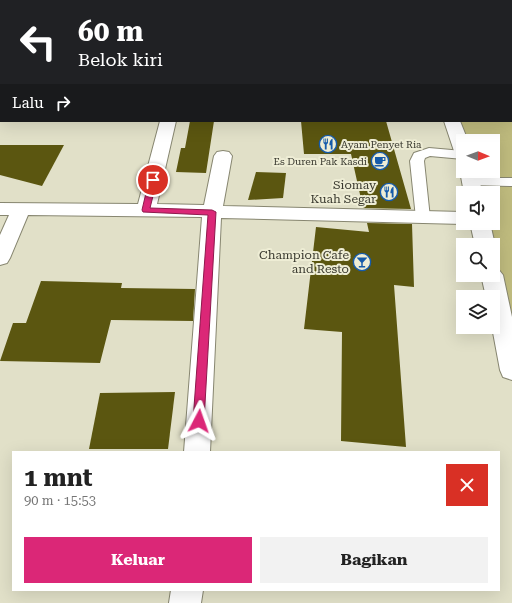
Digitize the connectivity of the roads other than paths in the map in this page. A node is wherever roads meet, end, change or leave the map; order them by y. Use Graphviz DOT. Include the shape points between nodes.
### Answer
graph roads {
  1 [pos="168,122"];
  2 [pos="452,122"];
  3 [pos="457,134"];
  4 [pos="456,154"];
  5 [pos="223,156"];
  6 [pos="471,182"];
  7 [pos="512,182"];
  8 [pos="0,209"];
  9 [pos="21,210"];
  10 [pos="146,210"];
  11 [pos="212,212"];
  12 [pos="423,218"];
  13 [pos="456,218"];
  14 [pos="0,258"];
  15 [pos="493,282"];
  16 [pos="512,370"];
  17 [pos="197,451"];
  18 [pos="187,591"];
  19 [pos="185,603"];
  1 -- 10 [label="street"];
  2 -- 3 [label="street"];
  4 -- 12 [label="lane" via="424,152 416,161"];
  5 -- 11 [label="street"];
  6 -- 7 [label="lane"];
  8 -- 9 [label="street"];
  9 -- 10 [label="street"];
  9 -- 14 [label="street"];
  10 -- 11 [label="street"];
  11 -- 12 [label="street"];
  11 -- 17 [label="street"];
  12 -- 13 [label="street"];
  15 -- 16 [label="street"];
  18 -- 19 [label="street"];
}
